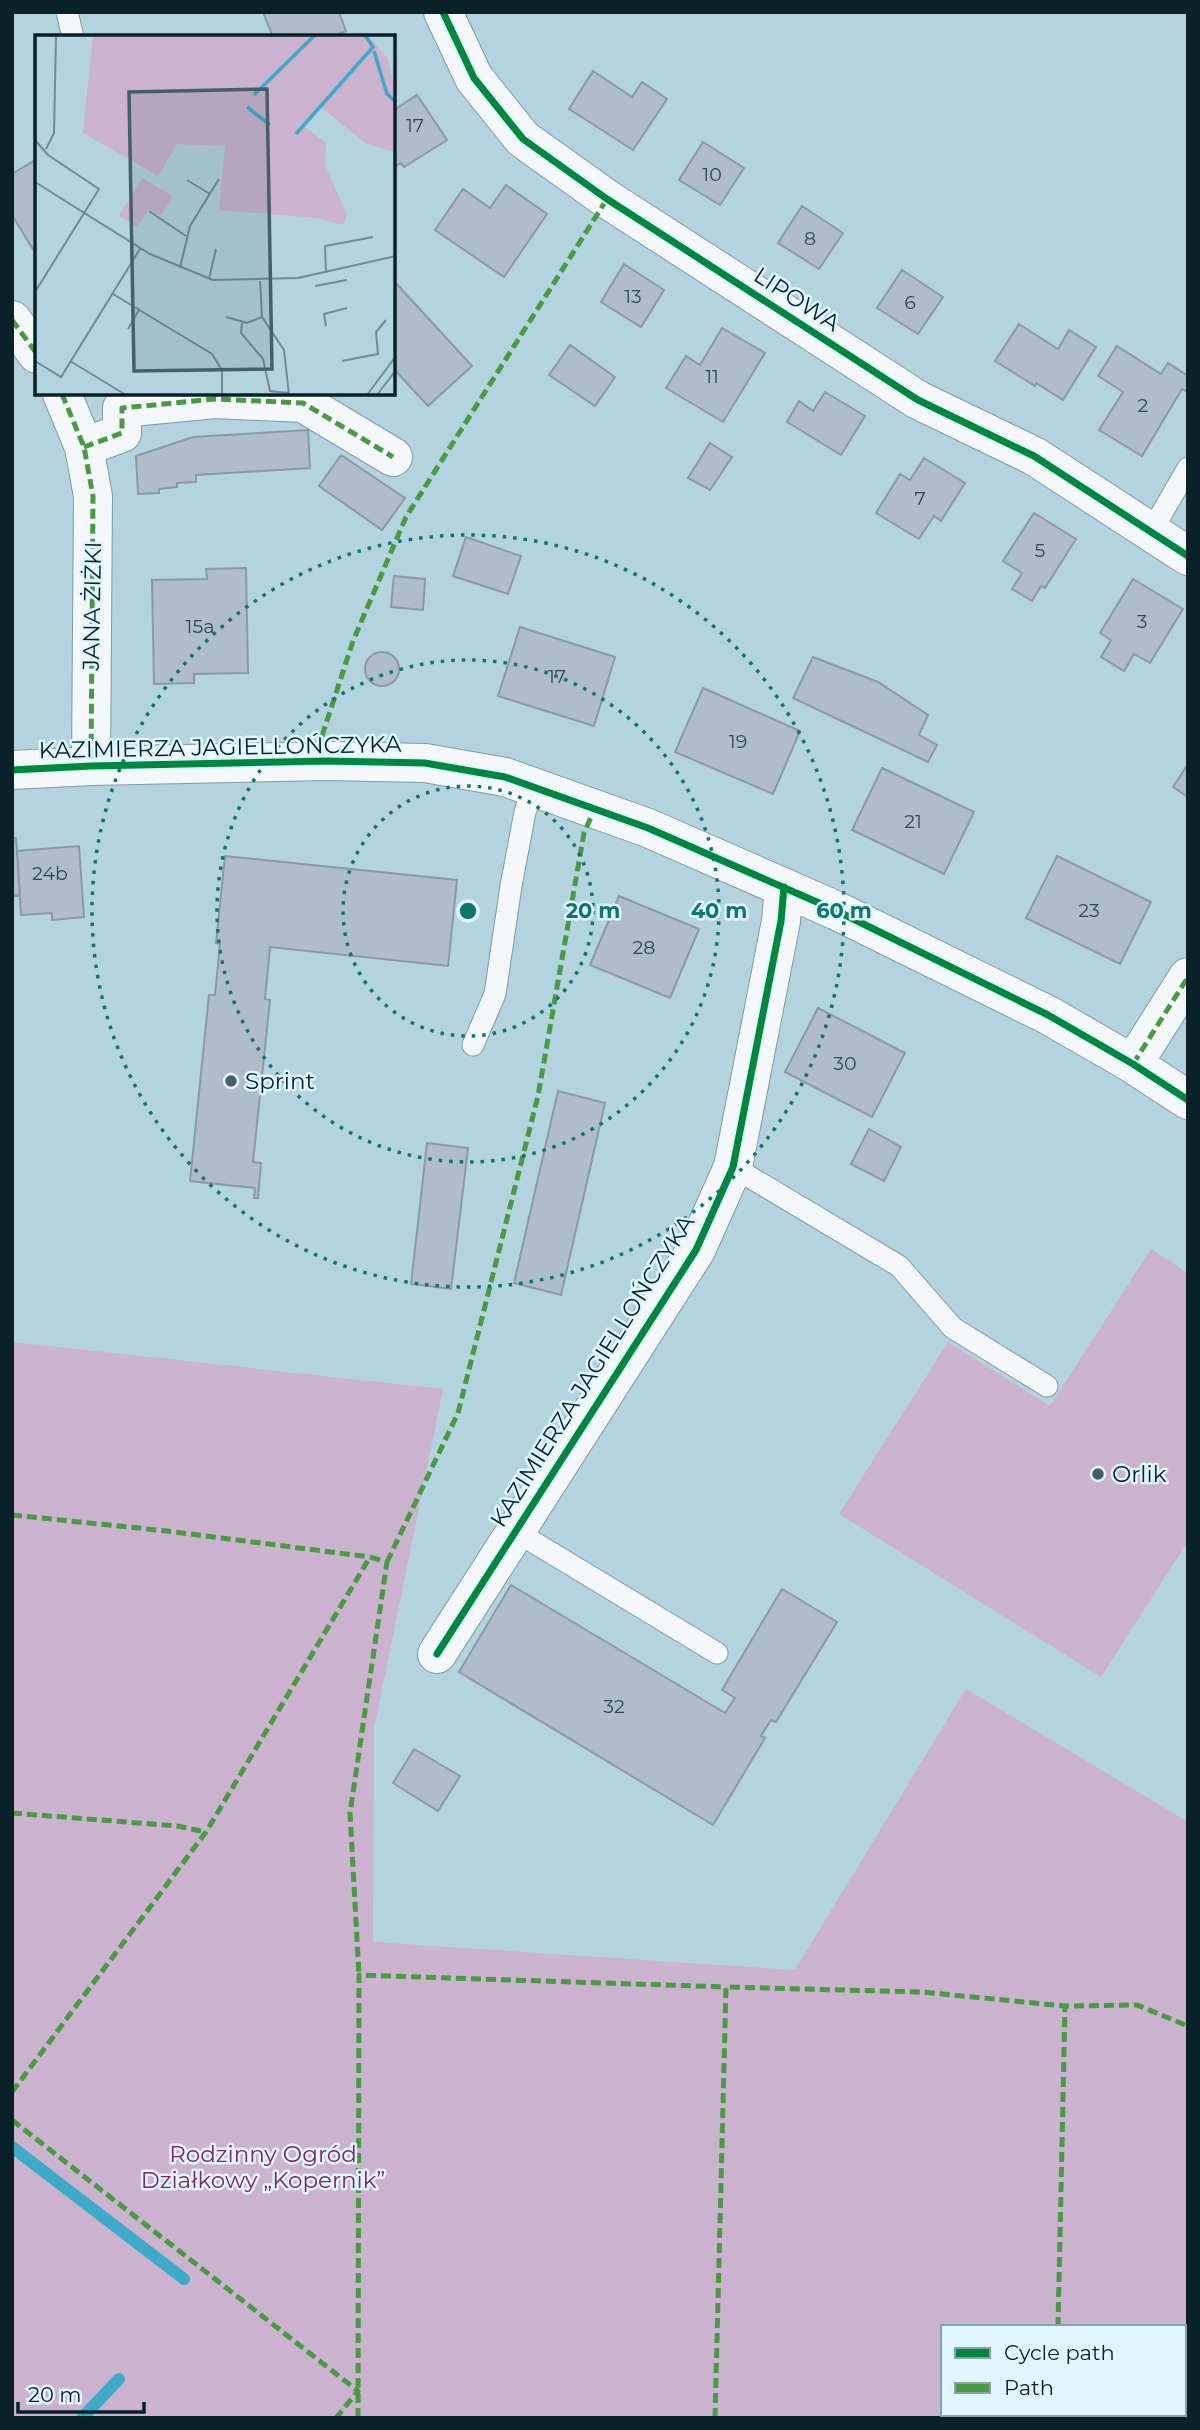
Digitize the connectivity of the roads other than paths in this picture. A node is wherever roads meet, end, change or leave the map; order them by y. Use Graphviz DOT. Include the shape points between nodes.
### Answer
graph roads {
  1 [pos="68,12"];
  2 [pos="443,12"];
  3 [pos="73,35"];
  4 [pos="12,320"];
  5 [pos="35,351"];
  6 [pos="63,396"];
  7 [pos="254,397"];
  8 [pos="84,447"];
  9 [pos="393,457"];
  10 [pos="1188,468"];
  11 [pos="1151,532"];
  12 [pos="1188,556"];
  13 [pos="91,766"];
  14 [pos="12,770"];
  15 [pos="533,787"];
  16 [pos="784,887"];
  17 [pos="1188,977"];
  18 [pos="473,1045"];
  19 [pos="1133,1064"];
  20 [pos="1188,1100"];
  21 [pos="733,1167"];
  22 [pos="1047,1386"];
  23 [pos="515,1531"];
  24 [pos="717,1653"];
  25 [pos="436,1654"];
  1 -- 3 [label="lane"];
  2 -- 11 [label="street, LIPOWA" via="474,78 523,139 607,199 918,400 1034,456"];
  4 -- 5 [label="street"];
  6 -- 8 [label="street, JANA ŻIŻKI"];
  7 -- 8 [label="street" via="122,408 122,433"];
  7 -- 9 [label="street" via="303,402"];
  8 -- 13 [label="street, JANA ŻIŻKI" via="93,496"];
  10 -- 11 [label="lane"];
  11 -- 12 [label="street, LIPOWA"];
  13 -- 14 [label="street, KAZIMIERZA JAGIELLOŃCZYKA"];
  13 -- 15 [label="street, KAZIMIERZA JAGIELLOŃCZYKA" via="425,763 505,777"];
  15 -- 16 [label="street, KAZIMIERZA JAGIELLOŃCZYKA" via="648,828"];
  15 -- 18 [label="lane" via="511,886 495,994"];
  16 -- 19 [label="street, KAZIMIERZA JAGIELLOŃCZYKA" via="1048,1014"];
  16 -- 21 [label="street, KAZIMIERZA JAGIELLOŃCZYKA" via="782,921"];
  17 -- 19 [label="street"];
  19 -- 20 [label="street, KAZIMIERZA JAGIELLOŃCZYKA"];
  21 -- 22 [label="lane" via="899,1266 953,1328"];
  21 -- 23 [label="street, KAZIMIERZA JAGIELLOŃCZYKA" via="696,1250"];
  23 -- 24 [label="lane"];
  23 -- 25 [label="street, KAZIMIERZA JAGIELLOŃCZYKA"];
}
